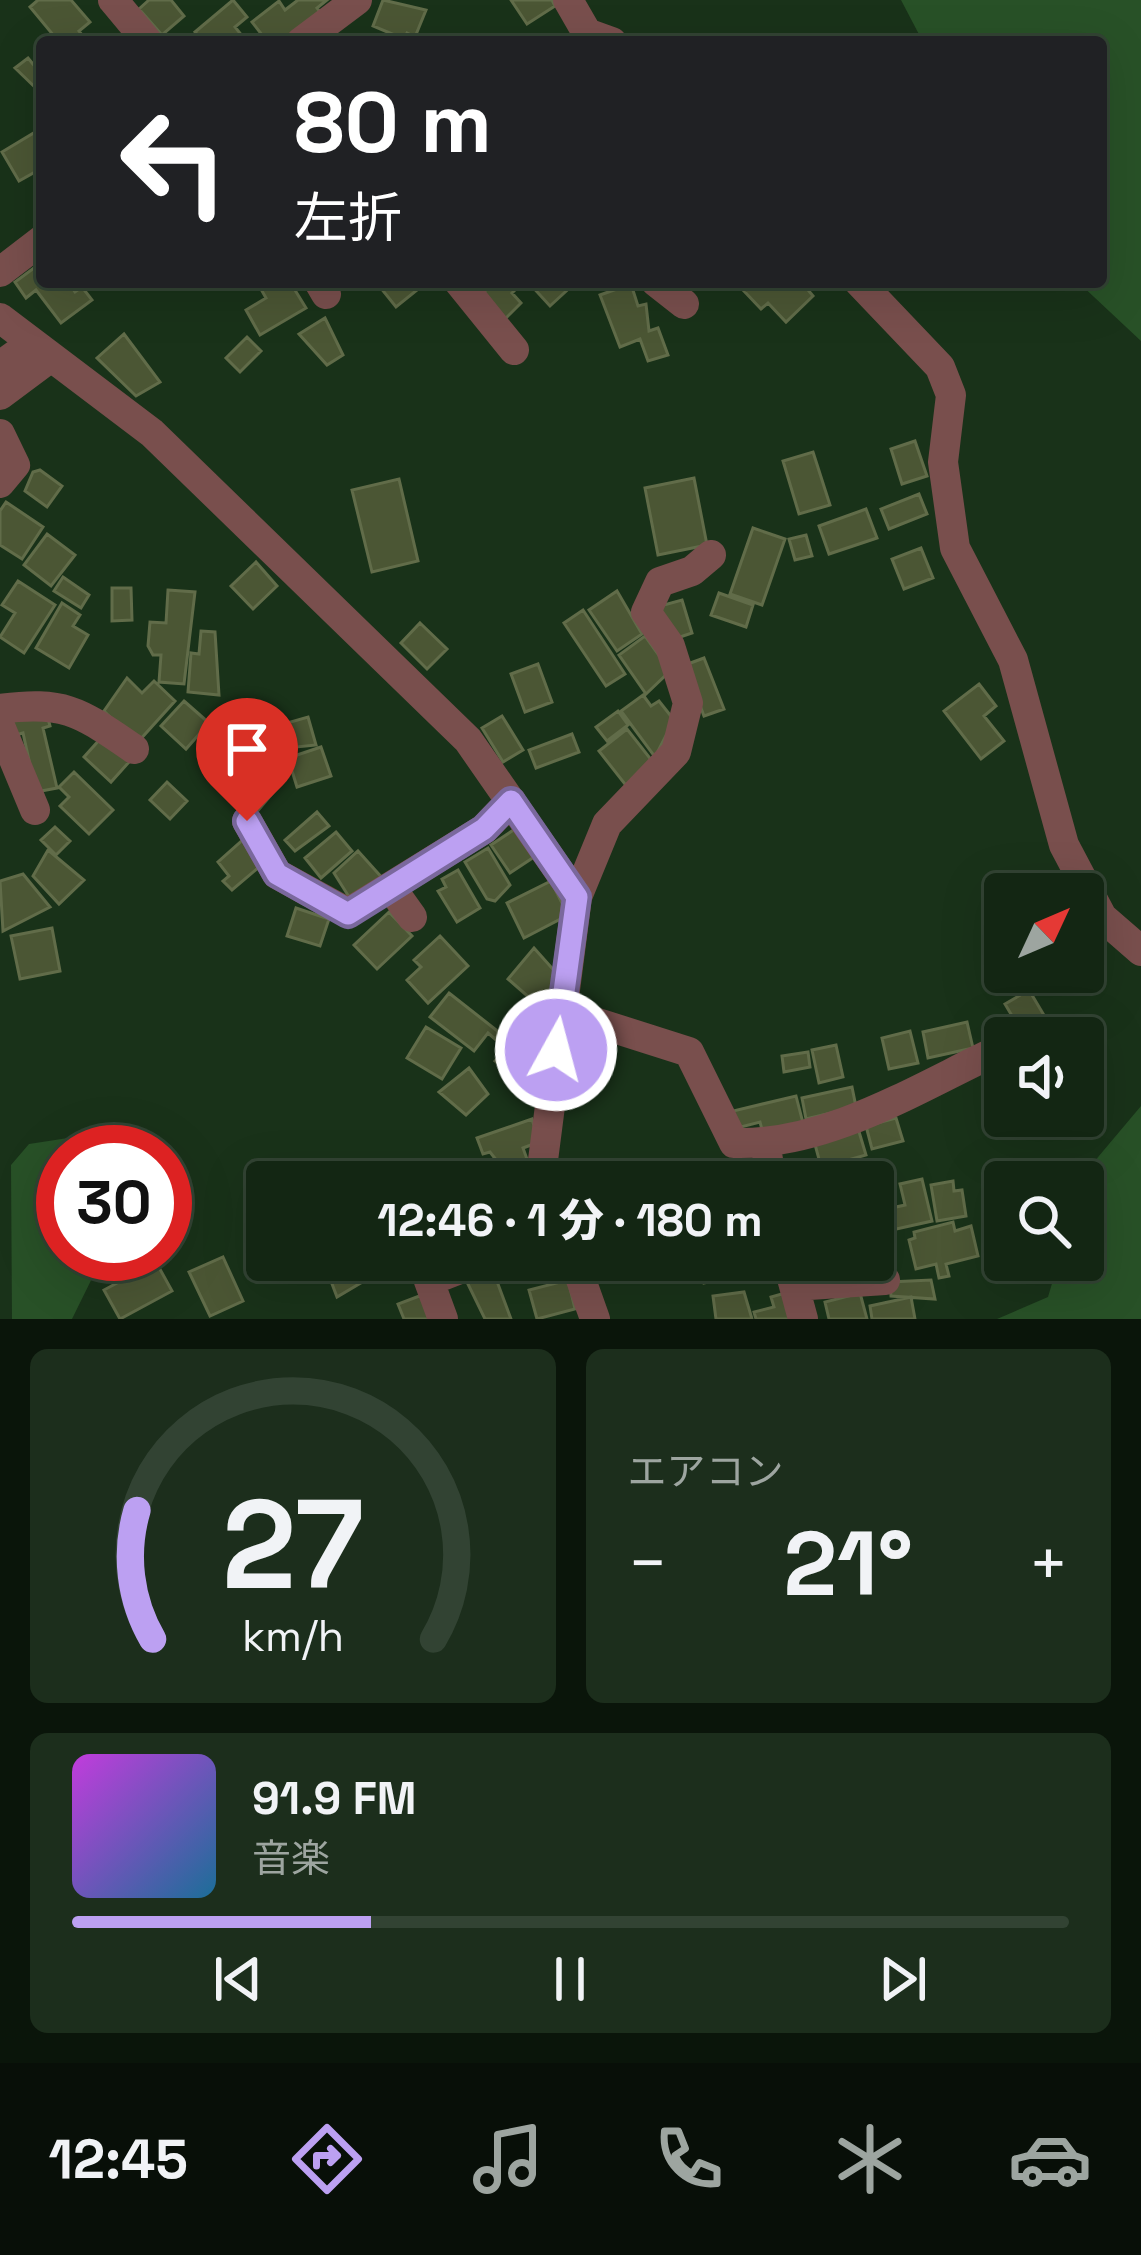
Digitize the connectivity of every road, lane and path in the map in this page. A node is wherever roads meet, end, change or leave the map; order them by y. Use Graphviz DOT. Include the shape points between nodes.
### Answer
graph roads {
  1 [pos="112,0"];
  2 [pos="357,0"];
  3 [pos="568,0"];
  4 [pos="143,36"];
  5 [pos="309,36"];
  6 [pos="595,36"];
  7 [pos="36,245"];
  8 [pos="0,272"];
  9 [pos="464,288"];
  10 [pos="664,288"];
  11 [pos="865,288"];
  12 [pos="684,304"];
  13 [pos="0,318"];
  14 [pos="41,350"];
  15 [pos="514,350"];
  16 [pos="0,366"];
  17 [pos="0,394"];
  18 [pos="0,434"];
  19 [pos="0,483"];
  20 [pos="711,555"];
  21 [pos="0,709"];
  22 [pos="0,726"];
  23 [pos="134,748"];
  24 [pos="511,801"];
  25 [pos="35,810"];
  26 [pos="247,821"];
  27 [pos="392,889"];
  28 [pos="577,897"];
  29 [pos="412,917"];
  30 [pos="1141,951"];
  31 [pos="560,1011"];
  32 [pos="984,1057"];
  33 [pos="765,1143"];
  34 [pos="543,1161"];
  35 [pos="768,1161"];
  36 [pos="429,1281"];
  37 [pos="582,1281"];
  38 [pos="792,1281"];
  39 [pos="443,1319"];
  40 [pos="596,1319"];
  41 [pos="803,1319"];
  1 -- 4 [label="street"];
  2 -- 5 [label="street"];
  3 -- 6 [label="street"];
  7 -- 8 [label="street"];
  9 -- 15 [label="street"];
  10 -- 12 [label="street"];
  11 -- 30 [label="street" via="940,368 951,395 943,462 955,548 1013,660 1064,845 1102,917"];
  13 -- 14 [label="street"];
  14 -- 16 [label="street"];
  14 -- 17 [label="street"];
  14 -- 24 [label="street" via="186,465 469,740"];
  18 -- 19 [label="street" via="15,465"];
  20 -- 28 [label="street" via="659,582 646,612 670,646 688,703 676,752 607,824"];
  21 -- 23 [label="street" via="74,708"];
  22 -- 25 [label="street"];
  24 -- 27 [label="street" via="484,829"];
  24 -- 28 [label="street"];
  26 -- 27 [label="street" via="277,874 312,898 348,914"];
  27 -- 29 [label="street"];
  28 -- 31 [label="street"];
  31 -- 33 [label="street" via="688,1052 734,1143"];
  31 -- 34 [label="street"];
  32 -- 33 [label="street" via="853,1119"];
  33 -- 35 [label="street"];
  36 -- 39 [label="street"];
  37 -- 40 [label="street"];
  38 -- 41 [label="street"];
}
